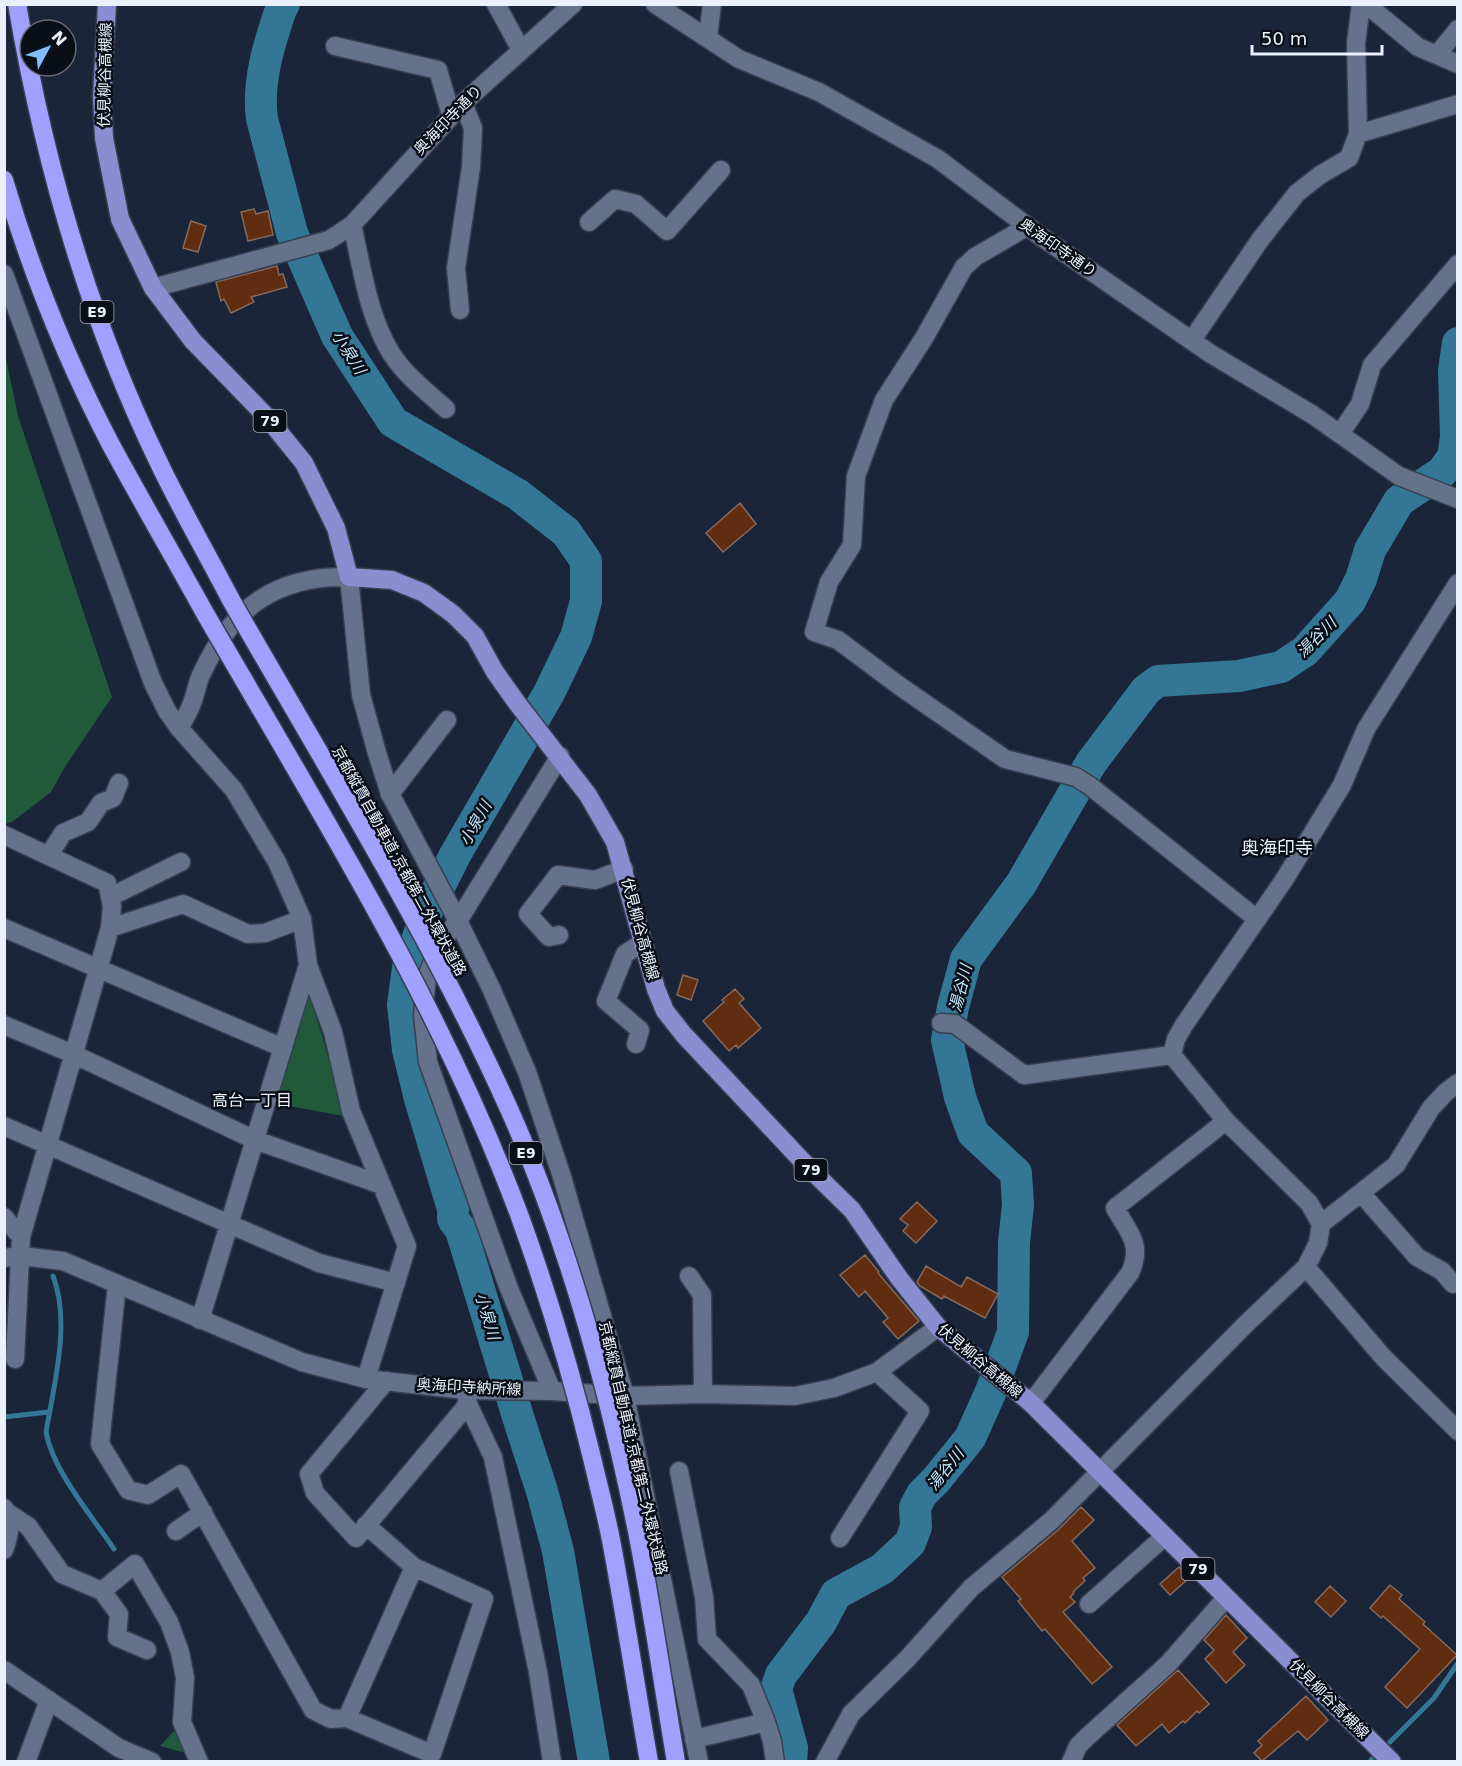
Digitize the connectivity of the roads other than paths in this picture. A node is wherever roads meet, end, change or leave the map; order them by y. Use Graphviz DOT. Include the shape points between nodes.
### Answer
graph roads {
  1 [pos="17,4"];
  2 [pos="107,4"];
  3 [pos="496,4"];
  4 [pos="573,4"];
  5 [pos="655,4"];
  6 [pos="712,4"];
  7 [pos="1360,4"];
  8 [pos="1366,4"];
  9 [pos="1458,29"];
  10 [pos="708,38"];
  11 [pos="335,46"];
  12 [pos="521,50"];
  13 [pos="1437,55"];
  14 [pos="1458,64"];
  15 [pos="1458,104"];
  16 [pos="457,109"];
  17 [pos="1358,135"];
  18 [pos="721,170"];
  19 [pos="4,180"];
  20 [pos="589,222"];
  21 [pos="352,225"];
  22 [pos="1028,226"];
  23 [pos="1458,264"];
  24 [pos="4,274"];
  25 [pos="153,288"];
  26 [pos="460,310"];
  27 [pos="1192,340"];
  28 [pos="446,409"];
  29 [pos="1340,434"];
  30 [pos="1458,499"];
  31 [pos="349,577"];
  32 [pos="1458,584"];
  33 [pos="447,720"];
  34 [pos="180,728"];
  35 [pos="558,754"];
  36 [pos="119,783"];
  37 [pos="390,794"];
  38 [pos="4,835"];
  39 [pos="49,855"];
  40 [pos="181,862"];
  41 [pos="624,869"];
  42 [pos="110,897"];
  43 [pos="457,918"];
  44 [pos="302,919"];
  45 [pos="1257,919"];
  46 [pos="4,928"];
  47 [pos="110,928"];
  48 [pos="559,935"];
  49 [pos="643,942"];
  50 [pos="308,965"];
  51 [pos="98,968"];
  52 [pos="4,1024"];
  53 [pos="948,1024"];
  54 [pos="636,1044"];
  55 [pos="283,1048"];
  56 [pos="73,1054"];
  57 [pos="1172,1055"];
  58 [pos="1458,1083"];
  59 [pos="1226,1121"];
  60 [pos="4,1126"];
  61 [pos="255,1140"];
  62 [pos="46,1144"];
  63 [pos="382,1185"];
  64 [pos="1361,1193"];
  65 [pos="4,1217"];
  66 [pos="229,1224"];
  67 [pos="1321,1224"];
  68 [pos="21,1237"];
  69 [pos="13,1257"];
  70 [pos="1306,1267"];
  71 [pos="689,1276"];
  72 [pos="396,1283"];
  73 [pos="117,1284"];
  74 [pos="1453,1284"];
  75 [pos="200,1320"];
  76 [pos="938,1327"];
  77 [pos="15,1359"];
  78 [pos="877,1372"];
  79 [pos="366,1379"];
  80 [pos="386,1381"];
  81 [pos="546,1390"];
  82 [pos="702,1394"];
  83 [pos="471,1395"];
  84 [pos="625,1396"];
  85 [pos="1030,1403"];
  86 [pos="1458,1431"];
  87 [pos="679,1471"];
  88 [pos="1101,1472"];
  89 [pos="6,1510"];
  90 [pos="203,1512"];
  91 [pos="366,1526"];
  92 [pos="176,1531"];
  93 [pos="1165,1536"];
  94 [pos="840,1538"];
  95 [pos="4,1550"];
  96 [pos="414,1567"];
  97 [pos="102,1590"];
  98 [pos="1226,1598"];
  99 [pos="1089,1604"];
  100 [pos="147,1650"];
  101 [pos="4,1670"];
  102 [pos="49,1700"];
  103 [pos="347,1718"];
  104 [pos="766,1722"];
  105 [pos="694,1739"];
  106 [pos="117,1755"];
  107 [pos="26,1761"];
  108 [pos="152,1761"];
  109 [pos="199,1761"];
  110 [pos="552,1761"];
  111 [pos="649,1761"];
  112 [pos="676,1761"];
  113 [pos="699,1761"];
  114 [pos="775,1761"];
  115 [pos="825,1761"];
  116 [pos="1071,1761"];
  117 [pos="1390,1761"];
  1 -- 112 [label="highway, 京都縦貫自動車道;京都第二外環状道路 / E9, bridge" via="40,120 69,228 112,354 158,463 462,1011 510,1110 548,1208 585,1316 610,1415 637,1532"];
  2 -- 25 [label="main road, 伏見柳谷高槻線 / 79" via="104,138 120,219"];
  3 -- 12 [label="street"];
  4 -- 12 [label="street, 奥海印寺通り"];
  5 -- 10 [label="street, 奥海印寺通り"];
  6 -- 10 [label="street"];
  7 -- 17 [label="street" via="1356,43"];
  8 -- 13 [label="street" via="1418,47"];
  9 -- 13 [label="street"];
  10 -- 22 [label="street, 奥海印寺通り" via="739,59 819,92 938,159"];
  11 -- 16 [label="street" via="438,70"];
  12 -- 16 [label="street, 奥海印寺通り"];
  13 -- 14 [label="street"];
  15 -- 17 [label="street"];
  16 -- 21 [label="street, 奥海印寺通り"];
  16 -- 26 [label="street" via="473,128 456,268"];
  17 -- 27 [label="street" via="1348,158 1297,193"];
  18 -- 20 [label="street" via="667,231 636,204 615,199"];
  19 -- 111 [label="highway, E9, bridge" via="57,331 110,443 381,918 476,1110 520,1217 555,1323 611,1538"];
  21 -- 25 [label="street, 奥海印寺通り" via="329,240"];
  21 -- 28 [label="street" via="376,323 392,354 416,383"];
  22 -- 27 [label="street, 奥海印寺通り"];
  22 -- 45 [label="street" via="964,267 884,400 856,476 852,545 829,582 814,632 838,640 1005,759 1083,781"];
  23 -- 29 [label="street" via="1372,365 1359,404"];
  24 -- 34 [label="street" via="153,682"];
  25 -- 31 [label="main road, 伏見柳谷高槻線 / 79" via="193,341 266,416 304,463 336,528"];
  27 -- 29 [label="street, 奥海印寺通り"];
  29 -- 30 [label="street, 奥海印寺通り" via="1399,476"];
  31 -- 34 [label="street" via="301,580 252,604 224,633 201,674"];
  31 -- 35 [label="main road, 伏見柳谷高槻線 / 79" via="392,580 424,593 453,614 475,636 495,672"];
  31 -- 37 [label="street" via="361,695"];
  32 -- 45 [label="street" via="1366,729 1342,785"];
  33 -- 37 [label="street"];
  34 -- 44 [label="street" via="234,790 277,862"];
  35 -- 41 [label="main road, 伏見柳谷高槻線 / 79" via="615,842"];
  35 -- 43 [label="street"];
  36 -- 39 [label="street" via="113,798 101,803 88,822 63,833"];
  37 -- 43 [label="street"];
  38 -- 39 [label="street"];
  39 -- 42 [label="street" via="107,883"];
  40 -- 42 [label="street"];
  41 -- 48 [label="street" via="595,880 558,875 528,914 549,937"];
  41 -- 49 [label="main road, 伏見柳谷高槻線 / 79"];
  42 -- 47 [label="street"];
  43 -- 81 [label="street" via="441,942 427,976 423,1015 428,1062"];
  43 -- 84 [label="street" via="528,1072"];
  44 -- 47 [label="street" via="265,933 248,934 183,904"];
  44 -- 50 [label="street"];
  45 -- 57 [label="street" via="1184,1025"];
  46 -- 51 [label="street"];
  47 -- 51 [label="street"];
  49 -- 54 [label="street" via="625,954 606,1001 640,1030"];
  49 -- 76 [label="main road, 伏見柳谷高槻線 / 79" via="656,989 669,1016 852,1210 898,1278"];
  50 -- 55 [label="street"];
  50 -- 63 [label="street" via="333,1032 351,1111"];
  51 -- 55 [label="street"];
  51 -- 56 [label="street"];
  52 -- 56 [label="street"];
  53 -- 57 [label="street" via="1024,1075"];
  55 -- 61 [label="street"];
  56 -- 61 [label="street"];
  56 -- 62 [label="street"];
  57 -- 59 [label="street"];
  58 -- 64 [label="street" via="1431,1108 1396,1166"];
  59 -- 67 [label="street" via="1309,1203"];
  59 -- 85 [label="street" via="1115,1208 1137,1247 1133,1267"];
  60 -- 62 [label="street"];
  61 -- 63 [label="street"];
  61 -- 66 [label="street"];
  62 -- 66 [label="street"];
  62 -- 68 [label="street"];
  63 -- 72 [label="street" via="407,1246"];
  64 -- 67 [label="street"];
  64 -- 74 [label="street" via="1418,1257 1442,1271"];
  65 -- 68 [label="street"];
  66 -- 72 [label="street" via="318,1263"];
  66 -- 75 [label="street"];
  67 -- 70 [label="street" via="1318,1243"];
  68 -- 69 [label="street"];
  69 -- 73 [label="street, 奥海印寺納所線" via="63,1261"];
  69 -- 77 [label="street"];
  70 -- 86 [label="street" via="1383,1357"];
  70 -- 88 [label="street"];
  71 -- 82 [label="street" via="702,1295"];
  72 -- 79 [label="street"];
  73 -- 75 [label="street, 奥海印寺納所線"];
  73 -- 90 [label="street" via="100,1444 128,1490 148,1495 181,1474"];
  75 -- 79 [label="street, 奥海印寺納所線" via="302,1362"];
  76 -- 78 [label="street, 奥海印寺納所線"];
  76 -- 85 [label="main road, 伏見柳谷高槻線 / 79"];
  78 -- 82 [label="street, 奥海印寺納所線" via="834,1388 795,1396"];
  78 -- 94 [label="street" via="920,1411"];
  79 -- 80 [label="street, 奥海印寺納所線"];
  80 -- 83 [label="street, 奥海印寺納所線"];
  80 -- 91 [label="street" via="309,1474 315,1493 356,1538"];
  81 -- 83 [label="street, 奥海印寺納所線"];
  81 -- 84 [label="street, 奥海印寺納所線"];
  82 -- 84 [label="street, 奥海印寺納所線"];
  83 -- 91 [label="street"];
  83 -- 110 [label="street" via="493,1457 538,1672"];
  84 -- 105 [label="street"];
  85 -- 88 [label="main road, 伏見柳谷高槻線 / 79"];
  87 -- 104 [label="street" via="704,1597 707,1639 751,1684"];
  88 -- 93 [label="main road, 伏見柳谷高槻線 / 79"];
  88 -- 115 [label="street" via="1052,1520 971,1588 851,1714"];
  89 -- 95 [label="street" via="9,1536"];
  89 -- 97 [label="street" via="28,1526 62,1574"];
  90 -- 92 [label="street"];
  90 -- 103 [label="street" via="314,1710 331,1719"];
  91 -- 96 [label="street"];
  93 -- 98 [label="main road, 伏見柳谷高槻線 / 79"];
  93 -- 99 [label="street"];
  96 -- 103 [label="street"];
  96 -- 103 [label="street" via="484,1599 432,1754"];
  97 -- 100 [label="street" via="119,1614 117,1637"];
  97 -- 109 [label="street" via="135,1564 169,1622 185,1678 182,1722"];
  98 -- 116 [label="street" via="1168,1664 1078,1746"];
  98 -- 117 [label="main road, 伏見柳谷高槻線 / 79"];
  101 -- 102 [label="street"];
  102 -- 106 [label="street"];
  102 -- 107 [label="street"];
  104 -- 105 [label="street"];
  104 -- 114 [label="street"];
  105 -- 113 [label="street"];
  106 -- 108 [label="street"];
}
